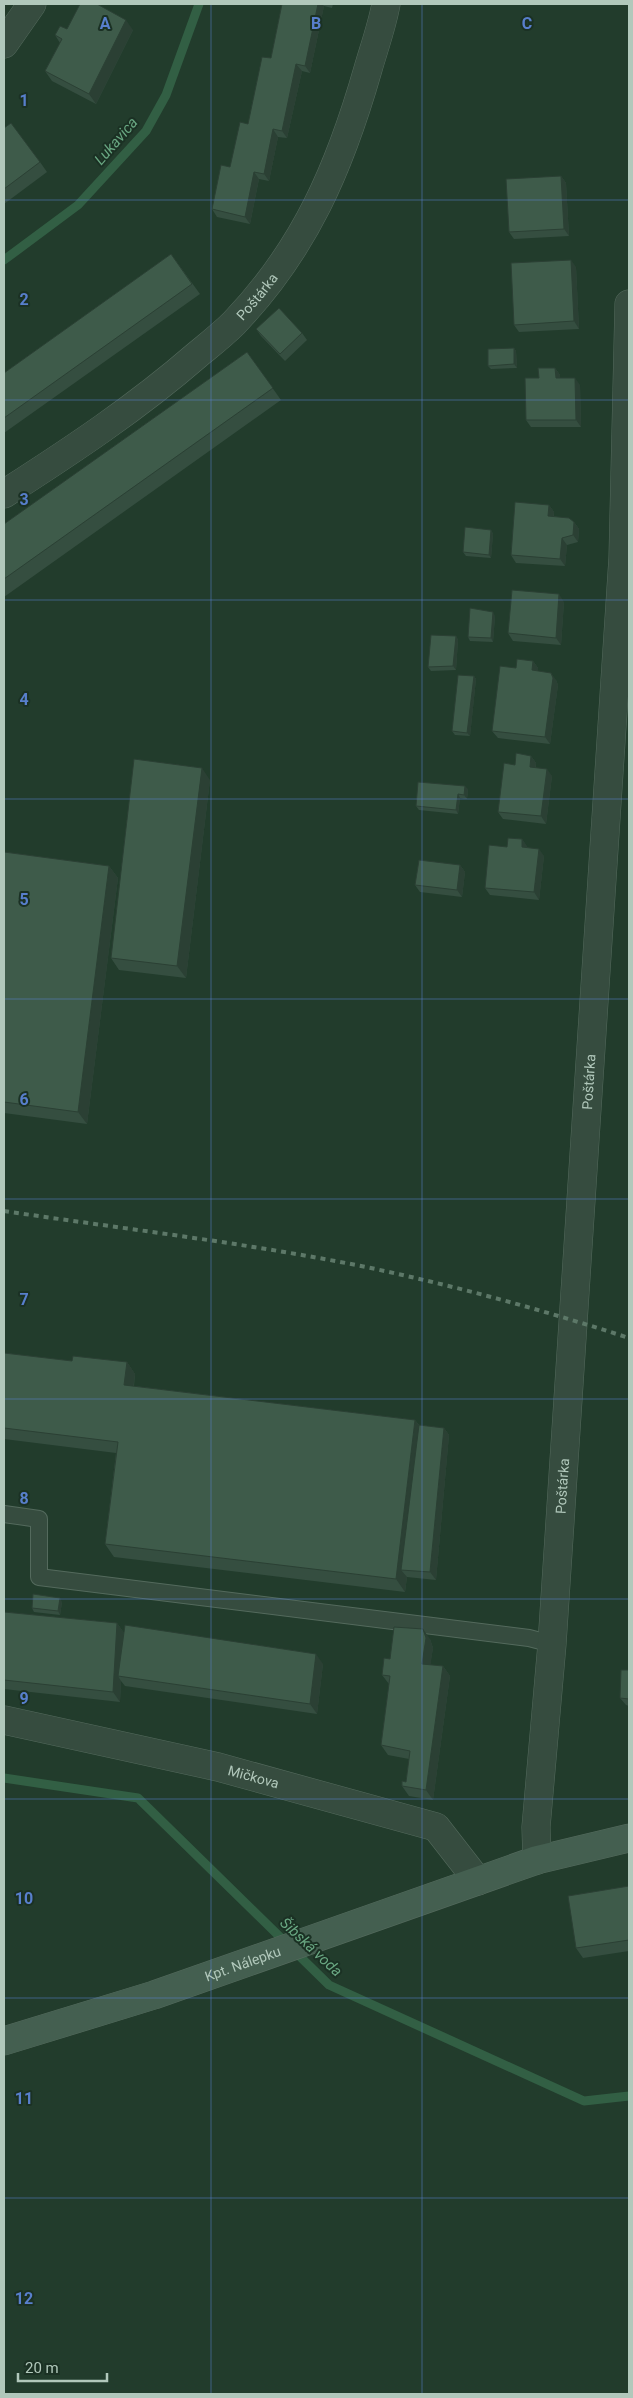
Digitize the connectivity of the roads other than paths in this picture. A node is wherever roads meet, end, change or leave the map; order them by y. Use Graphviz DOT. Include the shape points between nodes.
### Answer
graph roads {
  1 [pos="32,4"];
  2 [pos="386,4"];
  3 [pos="4,44"];
  4 [pos="629,304"];
  5 [pos="4,494"];
  6 [pos="626,556"];
  7 [pos="4,1514"];
  8 [pos="552,1644"];
  9 [pos="4,1720"];
  10 [pos="629,1838"];
  11 [pos="537,1860"];
  12 [pos="478,1881"];
  13 [pos="4,2041"];
  1 -- 3 [label="street"];
  2 -- 5 [label="street, Poštárka" via="356,111 332,176 312,218 278,271 233,323 175,374 107,427"];
  4 -- 6 [label="street, Poštárka"];
  6 -- 8 [label="street, Poštárka"];
  7 -- 8 [label="lane" via="39,1519 39,1577 529,1638"];
  8 -- 11 [label="street, Poštárka" via="536,1827"];
  9 -- 12 [label="street, Mičkova" via="218,1768 436,1827"];
  10 -- 11 [label="main road"];
  11 -- 12 [label="main road, Kpt. Nálepku"];
  12 -- 13 [label="main road, Kpt. Nálepku" via="253,1961"];
}
